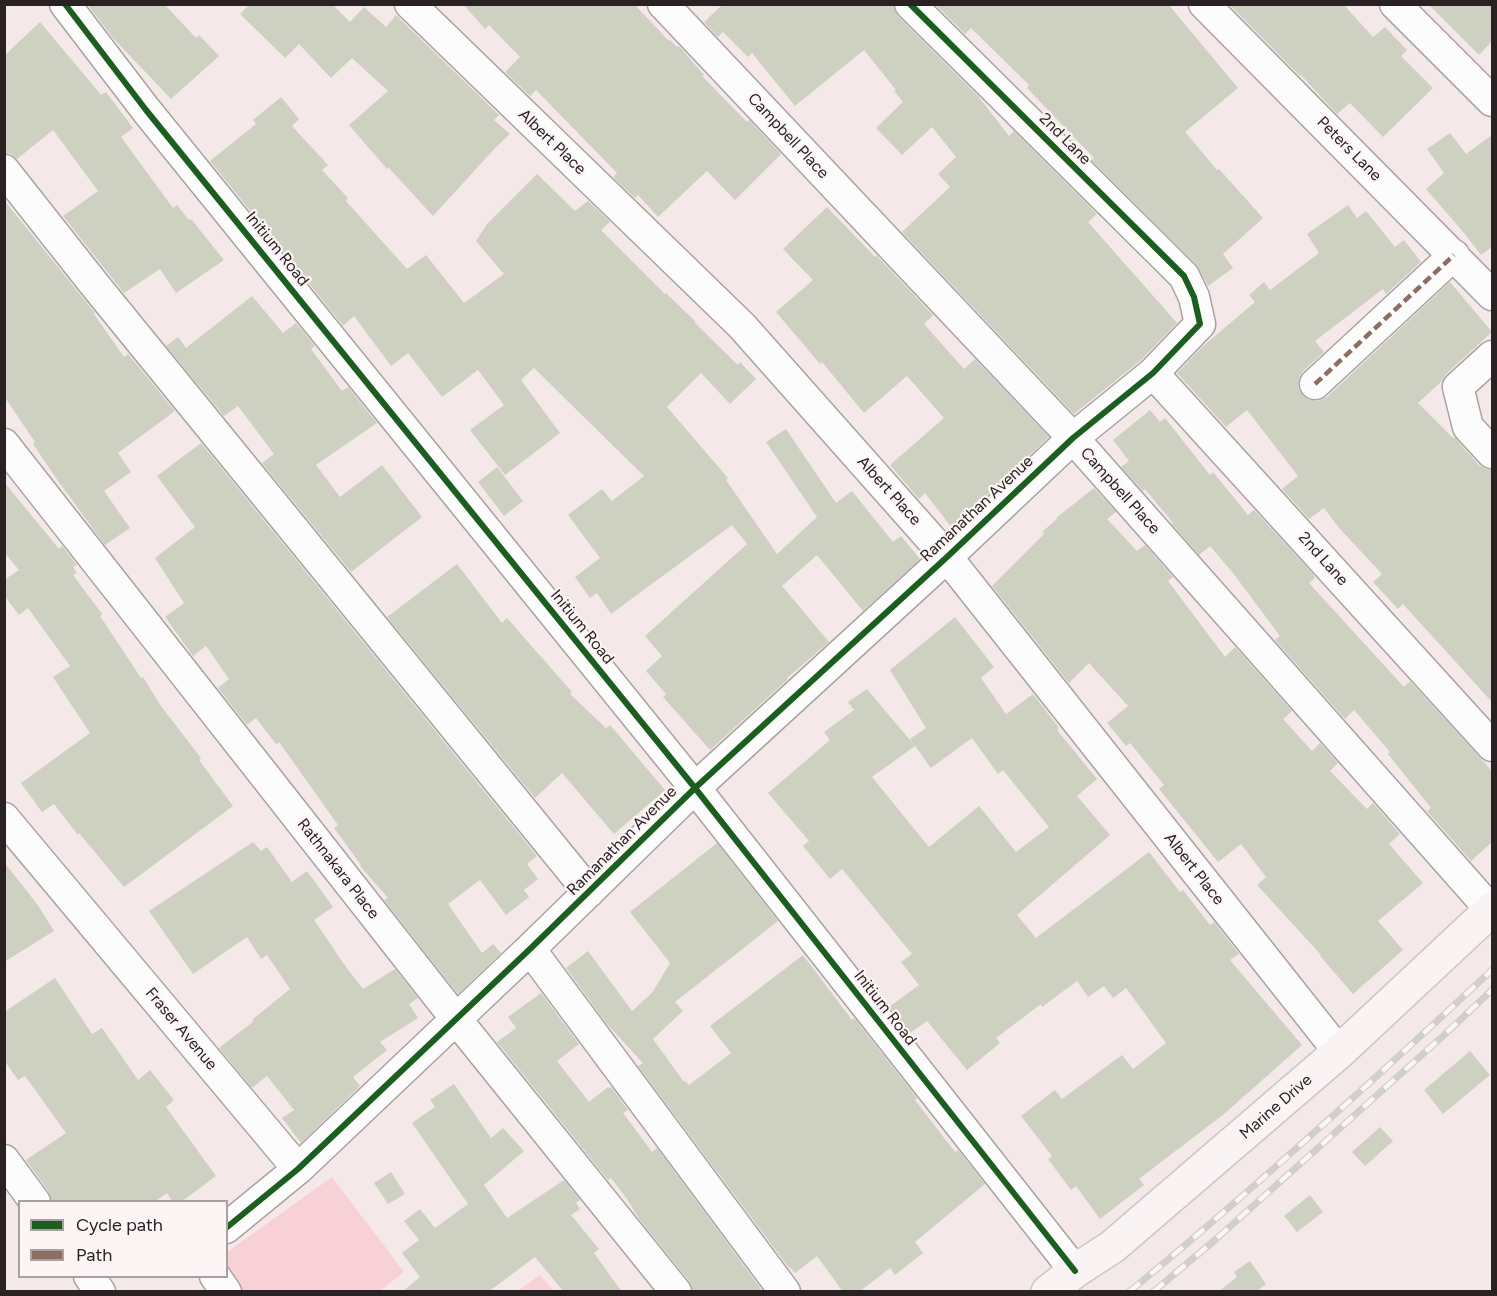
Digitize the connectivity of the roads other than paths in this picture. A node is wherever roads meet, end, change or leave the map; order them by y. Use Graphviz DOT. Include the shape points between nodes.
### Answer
graph roads {
  1 [pos="64,4"];
  2 [pos="410,4"];
  3 [pos="663,4"];
  4 [pos="910,4"];
  5 [pos="1204,4"];
  6 [pos="1395,4"];
  7 [pos="1492,101"];
  8 [pos="4,170"];
  9 [pos="1454,255"];
  10 [pos="1492,295"];
  11 [pos="1194,297"];
  12 [pos="1492,356"];
  13 [pos="1153,373"];
  14 [pos="1315,384"];
  15 [pos="1073,438"];
  16 [pos="4,444"];
  17 [pos="1492,453"];
  18 [pos="946,557"];
  19 [pos="1492,746"];
  20 [pos="695,788"];
  21 [pos="4,818"];
  22 [pos="589,892"];
  23 [pos="1492,909"];
  24 [pos="530,949"];
  25 [pos="456,1019"];
  26 [pos="1339,1052"];
  27 [pos="4,1160"];
  28 [pos="298,1168"];
  29 [pos="34,1200"];
  30 [pos="228,1226"];
  31 [pos="1075,1271"];
  32 [pos="90,1278"];
  33 [pos="216,1278"];
  34 [pos="100,1292"];
  35 [pos="226,1292"];
  36 [pos="676,1292"];
  37 [pos="785,1292"];
  38 [pos="1048,1292"];
  1 -- 20 [label="street, Initium Road"];
  2 -- 18 [label="street, Albert Place" via="742,326"];
  3 -- 15 [label="street, Campbell Place"];
  4 -- 11 [label="street, 2nd Lane" via="1184,276"];
  5 -- 9 [label="street, Peters Lane"];
  6 -- 7 [label="street"];
  8 -- 22 [label="street"];
  9 -- 10 [label="street, Peters Lane"];
  9 -- 14 [label="street"];
  11 -- 13 [label="street, Ramanathan Avenue" via="1200,324"];
  12 -- 17 [label="street" via="1458,387 1468,428"];
  13 -- 15 [label="street, Ramanathan Avenue"];
  13 -- 19 [label="street, 2nd Lane"];
  15 -- 18 [label="street, Ramanathan Avenue"];
  15 -- 23 [label="street, Campbell Place"];
  16 -- 25 [label="street, Rathnakara Place"];
  18 -- 20 [label="street, Ramanathan Avenue"];
  18 -- 26 [label="street, Albert Place"];
  20 -- 22 [label="street, Ramanathan Avenue"];
  20 -- 31 [label="street, Initium Road"];
  21 -- 28 [label="street, Fraser Avenue"];
  22 -- 24 [label="street, Ramanathan Avenue"];
  23 -- 26 [label="main road, Marine Drive"];
  24 -- 25 [label="street, Ramanathan Avenue"];
  24 -- 37 [label="street"];
  25 -- 28 [label="street, Ramanathan Avenue"];
  25 -- 36 [label="street, Rathnakara Place"];
  26 -- 31 [label="main road, Marine Drive" via="1112,1247"];
  27 -- 29 [label="street"];
  28 -- 30 [label="street"];
  31 -- 38 [label="main road, Marine Drive"];
  32 -- 34 [label="street"];
  33 -- 35 [label="street"];
}
